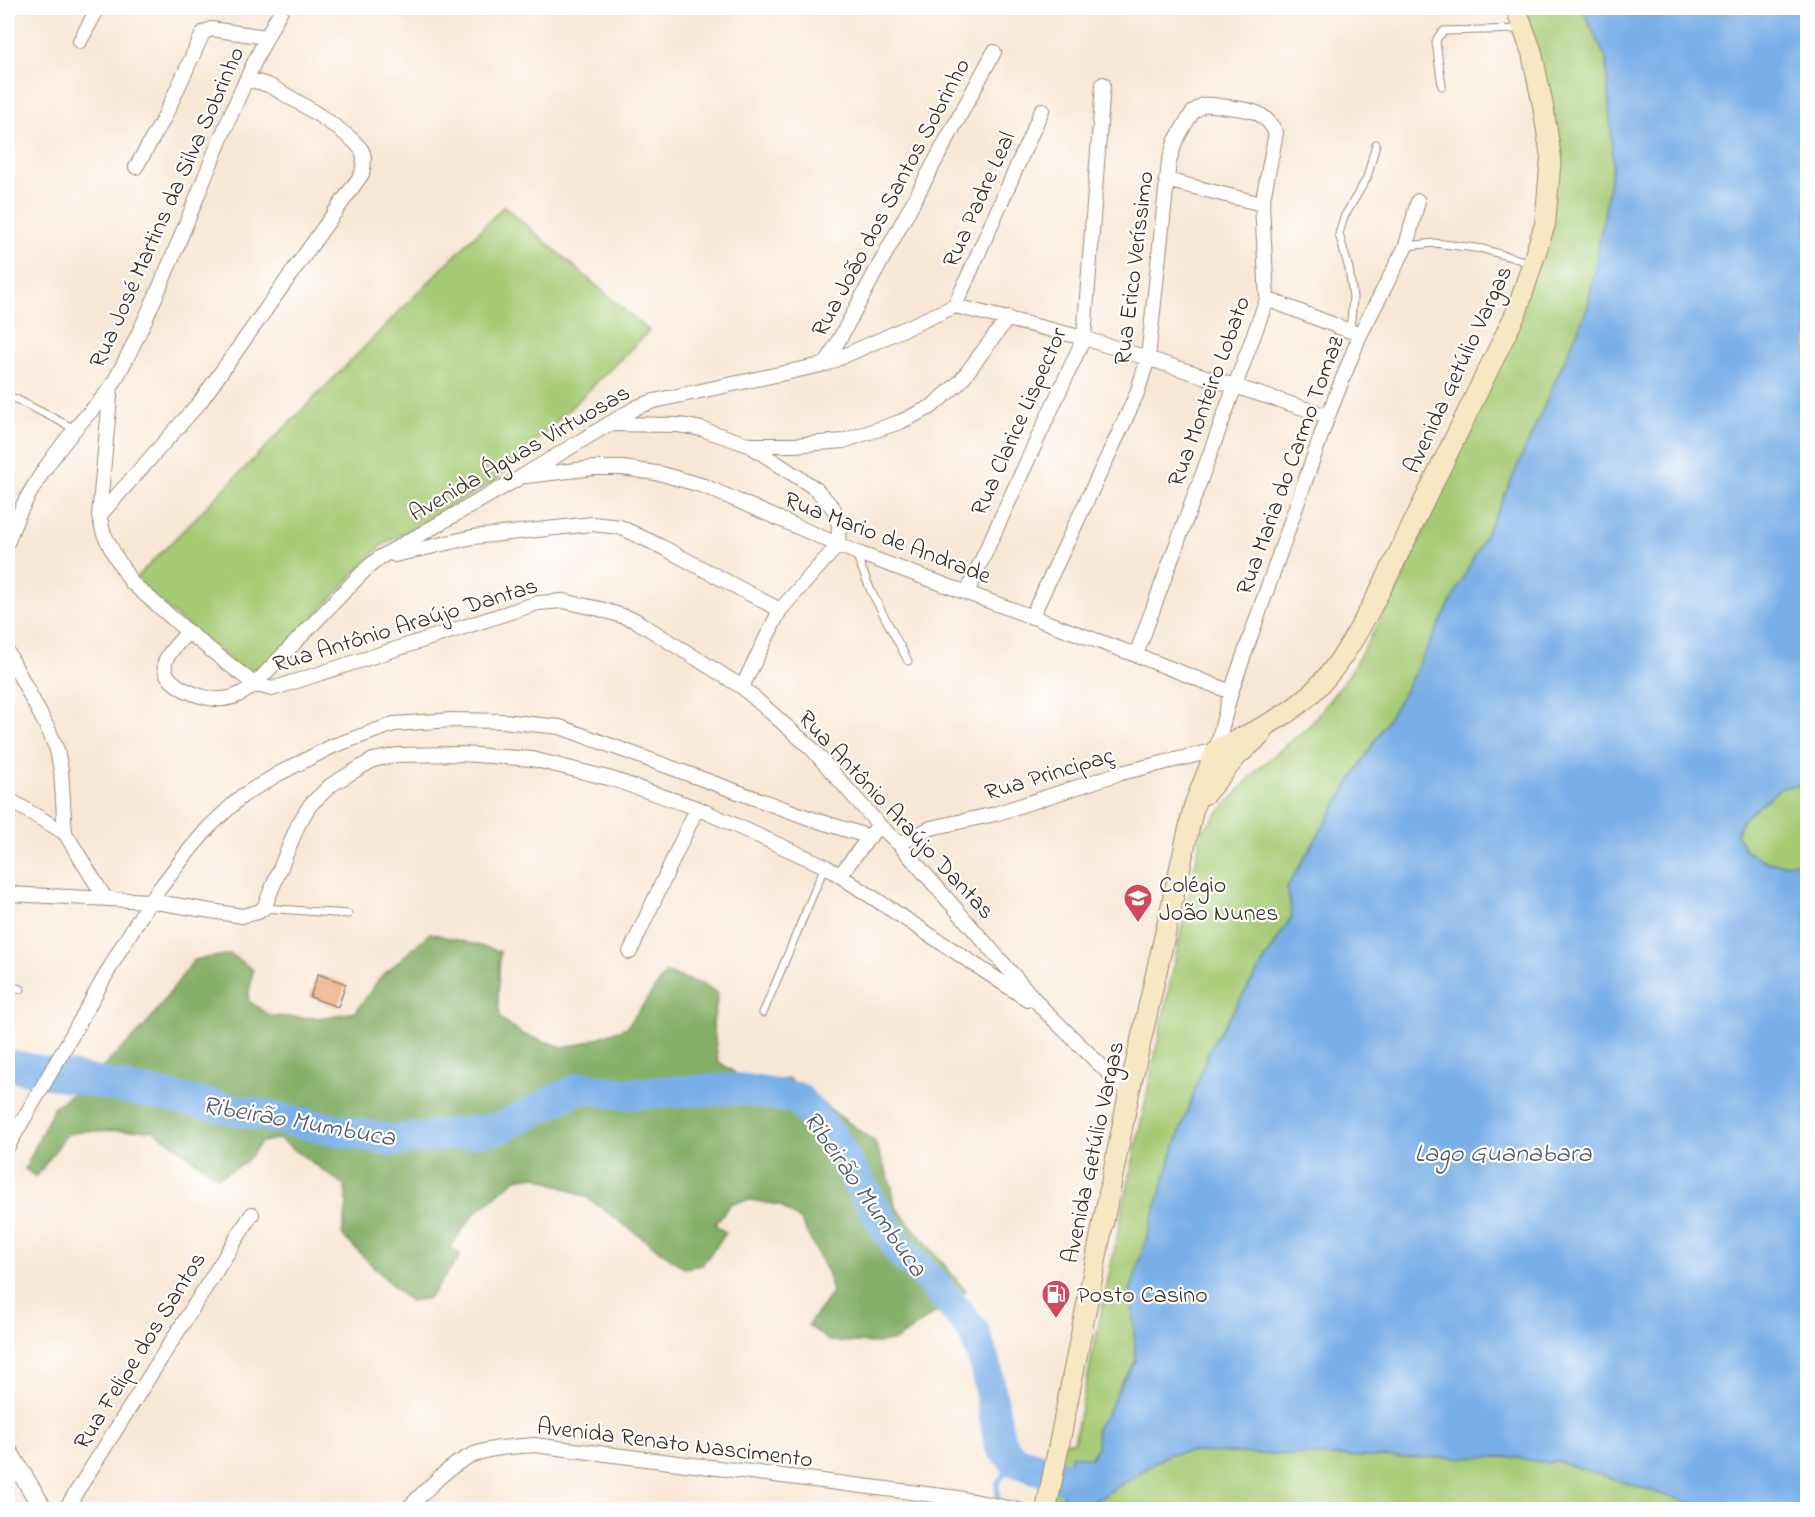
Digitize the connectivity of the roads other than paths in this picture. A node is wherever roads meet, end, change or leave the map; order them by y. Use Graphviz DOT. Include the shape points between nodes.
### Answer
graph roads {
  1 [pos="98,8"];
  2 [pos="282,8"];
  3 [pos="1516,8"];
  4 [pos="1524,29"];
  5 [pos="266,37"];
  6 [pos="80,41"];
  7 [pos="994,52"];
  8 [pos="248,79"];
  9 [pos="1103,84"];
  10 [pos="1442,86"];
  11 [pos="1042,110"];
  12 [pos="1276,133"];
  13 [pos="1376,144"];
  14 [pos="136,167"];
  15 [pos="1166,180"];
  16 [pos="1418,201"];
  17 [pos="1262,204"];
  18 [pos="1406,246"];
  19 [pos="1533,263"];
  20 [pos="1267,299"];
  21 [pos="956,306"];
  22 [pos="1008,318"];
  23 [pos="1355,333"];
  24 [pos="1084,338"];
  25 [pos="1148,358"];
  26 [pos="826,364"];
  27 [pos="111,386"];
  28 [pos="1234,387"];
  29 [pos="8,395"];
  30 [pos="1328,416"];
  31 [pos="608,424"];
  32 [pos="75,429"];
  33 [pos="749,445"];
  34 [pos="521,477"];
  35 [pos="99,516"];
  36 [pos="8,541"];
  37 [pos="838,544"];
  38 [pos="855,552"];
  39 [pos="379,558"];
  40 [pos="967,592"];
  41 [pos="780,610"];
  42 [pos="1032,616"];
  43 [pos="188,632"];
  44 [pos="8,653"];
  45 [pos="1136,654"];
  46 [pos="908,661"];
  47 [pos="254,684"];
  48 [pos="742,687"];
  49 [pos="1231,692"];
  50 [pos="1286,714"];
  51 [pos="1216,750"];
  52 [pos="8,799"];
  53 [pos="1194,807"];
  54 [pos="697,808"];
  55 [pos="879,825"];
  56 [pos="65,833"];
  57 [pos="870,837"];
  58 [pos="898,844"];
  59 [pos="825,866"];
  60 [pos="840,875"];
  61 [pos="8,894"];
  62 [pos="105,898"];
  63 [pos="150,901"];
  64 [pos="264,908"];
  65 [pos="348,914"];
  66 [pos="630,952"];
  67 [pos="8,986"];
  68 [pos="21,989"];
  69 [pos="1043,1009"];
  70 [pos="763,1013"];
  71 [pos="1129,1093"];
  72 [pos="8,1146"];
  73 [pos="252,1214"];
  74 [pos="8,1451"];
  75 [pos="1047,1504"];
  76 [pos="44,1509"];
  77 [pos="65,1509"];
  78 [pos="406,1509"];
  79 [pos="1017,1509"];
  1 -- 6 [label="street"];
  2 -- 5 [label="street, Rua José Martins da Silva Sobrinho"];
  3 -- 4 [label="main road, Avenida Getúlio Vargas"];
  4 -- 10 [label="lane" via="1442,33 1436,42"];
  4 -- 19 [label="main road, Avenida Getúlio Vargas" via="1551,158 1545,224"];
  5 -- 8 [label="street, Rua José Martins da Silva Sobrinho"];
  5 -- 14 [label="street" via="211,29 203,33 163,120"];
  7 -- 26 [label="street, Rua João dos Santos Sobrinho"];
  8 -- 27 [label="street, Rua José Martins da Silva Sobrinho" via="168,270"];
  8 -- 35 [label="street" via="269,85 352,138 363,155 362,174 200,402"];
  9 -- 24 [label="street, Rua Clarice Lispector"];
  11 -- 21 [label="street, Rua Padre Leal"];
  12 -- 15 [label="street, Rua Erico Veríssimo" via="1271,123 1252,110 1203,105 1193,112 1175,142"];
  12 -- 17 [label="street, Rua Monteiro Lobato"];
  13 -- 23 [label="lane" via="1366,178 1339,234 1349,269"];
  15 -- 17 [label="street"];
  15 -- 25 [label="street, Rua Erico Veríssimo"];
  16 -- 18 [label="street, Rua Maria do Carmo Tomaz"];
  17 -- 20 [label="street, Rua Monteiro Lobato"];
  18 -- 19 [label="lane" via="1436,243 1484,249"];
  18 -- 23 [label="street, Rua Maria do Carmo Tomaz"];
  19 -- 50 [label="main road, Avenida Getúlio Vargas" via="1517,311 1368,613 1336,667"];
  20 -- 23 [label="street"];
  20 -- 28 [label="street, Rua Monteiro Lobato"];
  21 -- 22 [label="street"];
  21 -- 26 [label="street, Avenida Águas Virtuosas"];
  22 -- 24 [label="street"];
  22 -- 33 [label="street" via="960,383 931,407 843,441"];
  23 -- 30 [label="street, Rua Maria do Carmo Tomaz"];
  24 -- 25 [label="street"];
  24 -- 40 [label="street, Rua Clarice Lispector"];
  25 -- 28 [label="street"];
  25 -- 42 [label="street, Rua Erico Veríssimo" via="1126,418"];
  26 -- 31 [label="street, Avenida Águas Virtuosas" via="654,401"];
  27 -- 32 [label="street, Rua José Martins da Silva Sobrinho"];
  27 -- 35 [label="street"];
  28 -- 30 [label="street"];
  28 -- 45 [label="street, Rua Monteiro Lobato"];
  29 -- 32 [label="lane"];
  30 -- 49 [label="street, Rua Maria do Carmo Tomaz"];
  31 -- 33 [label="street" via="679,425"];
  31 -- 34 [label="street, Avenida Águas Virtuosas"];
  32 -- 36 [label="street, Rua José Martins da Silva Sobrinho" via="37,479"];
  33 -- 37 [label="street" via="826,498 838,520"];
  34 -- 37 [label="street, Rua Mario de Andrade" via="594,468 662,474 704,486"];
  34 -- 39 [label="street, Avenida Águas Virtuosas"];
  35 -- 43 [label="street, Rua Antônio Araújo Dantas" via="109,544 131,582"];
  37 -- 38 [label="street, Rua Mario de Andrade"];
  37 -- 41 [label="street"];
  38 -- 40 [label="street, Rua Mario de Andrade"];
  38 -- 46 [label="lane"];
  39 -- 41 [label="street" via="473,537 592,524 620,527"];
  39 -- 47 [label="street, Avenida Águas Virtuosas"];
  40 -- 42 [label="street, Rua Mario de Andrade"];
  41 -- 48 [label="street"];
  42 -- 45 [label="street, Rua Mario de Andrade"];
  43 -- 47 [label="street, Rua Antônio Araújo Dantas"];
  43 -- 47 [label="street, Rua Antônio Araújo Dantas" via="165,662 168,674 179,687 200,697 223,699 239,696"];
  44 -- 56 [label="street" via="57,750"];
  45 -- 49 [label="street, Rua Mario de Andrade"];
  47 -- 48 [label="street, Rua Antônio Araújo Dantas" via="272,689 538,603 562,601 635,620"];
  48 -- 55 [label="street, Rua Antônio Araújo Dantas" via="811,748"];
  49 -- 51 [label="street, Rua Maria do Carmo Tomaz"];
  50 -- 51 [label="main road, Avenida Getúlio Vargas"];
  50 -- 53 [label="main road, Avenida Getúlio Vargas" via="1238,755"];
  51 -- 53 [label="main road, Avenida Getúlio Vargas"];
  51 -- 58 [label="street, Rua Principaç" via="1117,774 995,814 931,828"];
  52 -- 56 [label="street"];
  53 -- 71 [label="main road, Avenida Getúlio Vargas"];
  54 -- 59 [label="street"];
  54 -- 64 [label="street" via="612,779 532,759 397,754 373,760 331,785 310,805"];
  54 -- 66 [label="street"];
  55 -- 57 [label="street"];
  55 -- 58 [label="street, Rua Antônio Araújo Dantas"];
  56 -- 62 [label="street"];
  57 -- 60 [label="street"];
  57 -- 63 [label="street" via="560,727 462,720 393,724 333,746 242,796 208,827"];
  58 -- 69 [label="street, Rua Antônio Araújo Dantas"];
  59 -- 60 [label="street"];
  59 -- 70 [label="lane"];
  60 -- 69 [label="street"];
  61 -- 62 [label="street"];
  62 -- 63 [label="street"];
  63 -- 64 [label="street" via="242,916"];
  63 -- 72 [label="street"];
  64 -- 65 [label="lane"];
  67 -- 68 [label="lane"];
  69 -- 71 [label="street, Rua Antônio Araújo Dantas"];
  71 -- 75 [label="main road, Avenida Getúlio Vargas"];
  73 -- 77 [label="street, Rua Felipe dos Santos"];
  74 -- 76 [label="street"];
  78 -- 79 [label="street, Avenida Renato Nascimento" via="445,1472 471,1456 534,1445 958,1498"];
}
